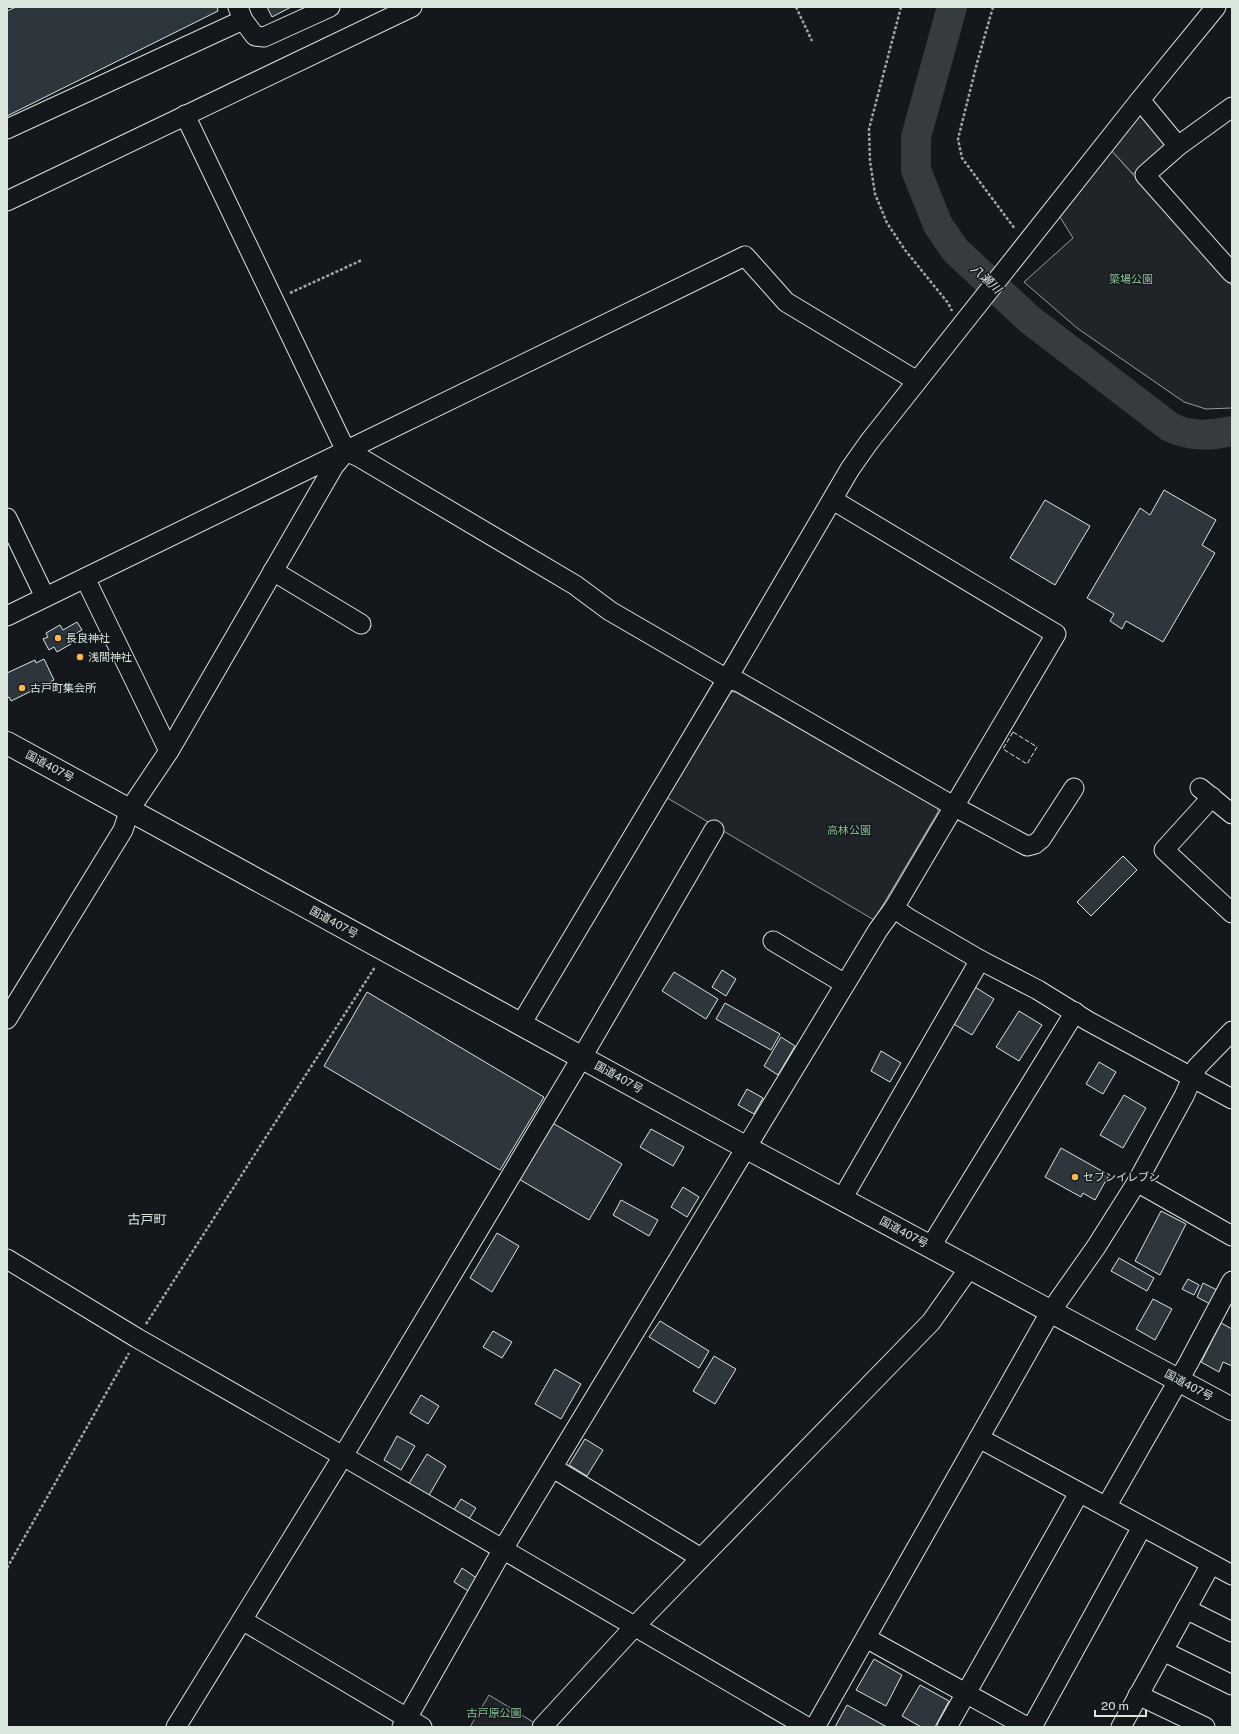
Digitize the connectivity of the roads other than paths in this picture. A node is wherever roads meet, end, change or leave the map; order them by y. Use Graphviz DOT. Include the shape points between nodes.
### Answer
graph roads {
  1 [pos="330,7"];
  2 [pos="412,7"];
  3 [pos="1216,7"];
  4 [pos="389,12"];
  5 [pos="241,13"];
  6 [pos="1140,100"];
  7 [pos="1232,107"];
  8 [pos="186,115"];
  9 [pos="7,129"];
  10 [pos="1178,146"];
  11 [pos="7,201"];
  12 [pos="1232,273"];
  13 [pos="917,381"];
  14 [pos="346,452"];
  15 [pos="833,500"];
  16 [pos="7,518"];
  17 [pos="273,571"];
  18 [pos="85,578"];
  19 [pos="45,597"];
  20 [pos="7,616"];
  21 [pos="361,624"];
  22 [pos="727,679"];
  23 [pos="7,743"];
  24 [pos="169,751"];
  25 [pos="1074,788"];
  26 [pos="954,807"];
  27 [pos="130,809"];
  28 [pos="1232,814"];
  29 [pos="714,830"];
  30 [pos="894,908"];
  31 [pos="1232,913"];
  32 [pos="773,941"];
  33 [pos="980,960"];
  34 [pos="845,984"];
  35 [pos="1075,1012"];
  36 [pos="7,1019"];
  37 [pos="521,1024"];
  38 [pos="1232,1031"];
  39 [pos="582,1057"];
  40 [pos="1192,1077"];
  41 [pos="1232,1099"];
  42 [pos="747,1148"];
  43 [pos="1137,1182"];
  44 [pos="842,1199"];
  45 [pos="1232,1236"];
  46 [pos="931,1246"];
  47 [pos="7,1259"];
  48 [pos="970,1267"];
  49 [pos="1232,1281"];
  50 [pos="1051,1311"];
  51 [pos="1179,1380"];
  52 [pos="1232,1409"];
  53 [pos="979,1438"];
  54 [pos="344,1456"];
  55 [pos="553,1468"];
  56 [pos="1079,1492"];
  57 [pos="1106,1507"];
  58 [pos="1142,1527"];
  59 [pos="503,1549"];
  60 [pos="701,1558"];
  61 [pos="1211,1564"];
  62 [pos="1232,1575"];
  63 [pos="1186,1609"];
  64 [pos="242,1620"];
  65 [pos="635,1626"];
  66 [pos="1232,1632"];
  67 [pos="866,1638"];
  68 [pos="1163,1651"];
  69 [pos="1232,1685"];
  70 [pos="966,1694"];
  71 [pos="1138,1695"];
  72 [pos="410,1724"];
  73 [pos="176,1727"];
  74 [pos="542,1727"];
  75 [pos="807,1727"];
  76 [pos="815,1727"];
  77 [pos="947,1727"];
  78 [pos="1027,1727"];
  79 [pos="1032,1727"];
  80 [pos="1121,1727"];
  81 [pos="1205,1727"];
  1 -- 5 [label="street" via="264,37 256,36"];
  2 -- 4 [label="street"];
  3 -- 6 [label="street"];
  4 -- 8 [label="street"];
  5 -- 9 [label="street"];
  6 -- 10 [label="street"];
  6 -- 13 [label="street"];
  7 -- 10 [label="street"];
  8 -- 11 [label="street"];
  8 -- 14 [label="street"];
  10 -- 12 [label="street" via="1145,175"];
  13 -- 14 [label="street" via="786,302 745,256"];
  13 -- 15 [label="street" via="869,442"];
  14 -- 17 [label="street" via="334,466"];
  14 -- 18 [label="street"];
  14 -- 22 [label="street" via="359,457 575,585 610,611"];
  15 -- 22 [label="street"];
  15 -- 26 [label="street" via="1056,634"];
  16 -- 19 [label="street"];
  17 -- 21 [label="street"];
  17 -- 24 [label="street"];
  18 -- 19 [label="street"];
  18 -- 24 [label="street"];
  19 -- 20 [label="street"];
  22 -- 26 [label="street" via="739,682"];
  22 -- 37 [label="street"];
  23 -- 27 [label="highway, 国道407号"];
  24 -- 27 [label="street"];
  25 -- 26 [label="street" via="1041,839 1027,846"];
  26 -- 30 [label="street"];
  27 -- 36 [label="street" via="123,830"];
  27 -- 37 [label="highway, 国道407号"];
  28 -- 31 [label="street" via="1206,793 1164,850"];
  29 -- 39 [label="street"];
  30 -- 33 [label="street"];
  30 -- 34 [label="street"];
  32 -- 34 [label="street"];
  33 -- 35 [label="street"];
  33 -- 44 [label="street"];
  34 -- 42 [label="street"];
  35 -- 40 [label="street"];
  35 -- 46 [label="street"];
  37 -- 39 [label="highway, 国道407号"];
  38 -- 40 [label="street" via="1197,1067"];
  39 -- 42 [label="highway, 国道407号"];
  39 -- 54 [label="street"];
  40 -- 41 [label="street"];
  40 -- 43 [label="street"];
  42 -- 44 [label="highway, 国道407号"];
  42 -- 55 [label="street"];
  43 -- 45 [label="street"];
  43 -- 50 [label="street"];
  44 -- 46 [label="highway, 国道407号"];
  46 -- 48 [label="highway, 国道407号"];
  47 -- 54 [label="street" via="137,1338"];
  48 -- 50 [label="highway, 国道407号"];
  48 -- 60 [label="street" via="931,1322"];
  49 -- 51 [label="street"];
  50 -- 51 [label="highway, 国道407号"];
  50 -- 53 [label="street"];
  51 -- 52 [label="highway, 国道407号"];
  51 -- 57 [label="street"];
  53 -- 56 [label="street"];
  53 -- 67 [label="street"];
  54 -- 59 [label="street"];
  54 -- 64 [label="street"];
  55 -- 59 [label="street"];
  55 -- 60 [label="street"];
  56 -- 57 [label="street"];
  56 -- 70 [label="street"];
  57 -- 58 [label="street"];
  58 -- 61 [label="street"];
  58 -- 79 [label="street"];
  59 -- 65 [label="street"];
  59 -- 72 [label="street"];
  60 -- 65 [label="street"];
  61 -- 62 [label="street"];
  61 -- 63 [label="street"];
  63 -- 66 [label="street"];
  63 -- 68 [label="street"];
  64 -- 72 [label="street"];
  64 -- 73 [label="street"];
  65 -- 74 [label="street"];
  65 -- 75 [label="street"];
  67 -- 70 [label="street"];
  67 -- 76 [label="street"];
  68 -- 69 [label="street"];
  68 -- 71 [label="street"];
  70 -- 77 [label="street"];
  70 -- 78 [label="street"];
  71 -- 80 [label="street"];
  71 -- 81 [label="street"];
}
